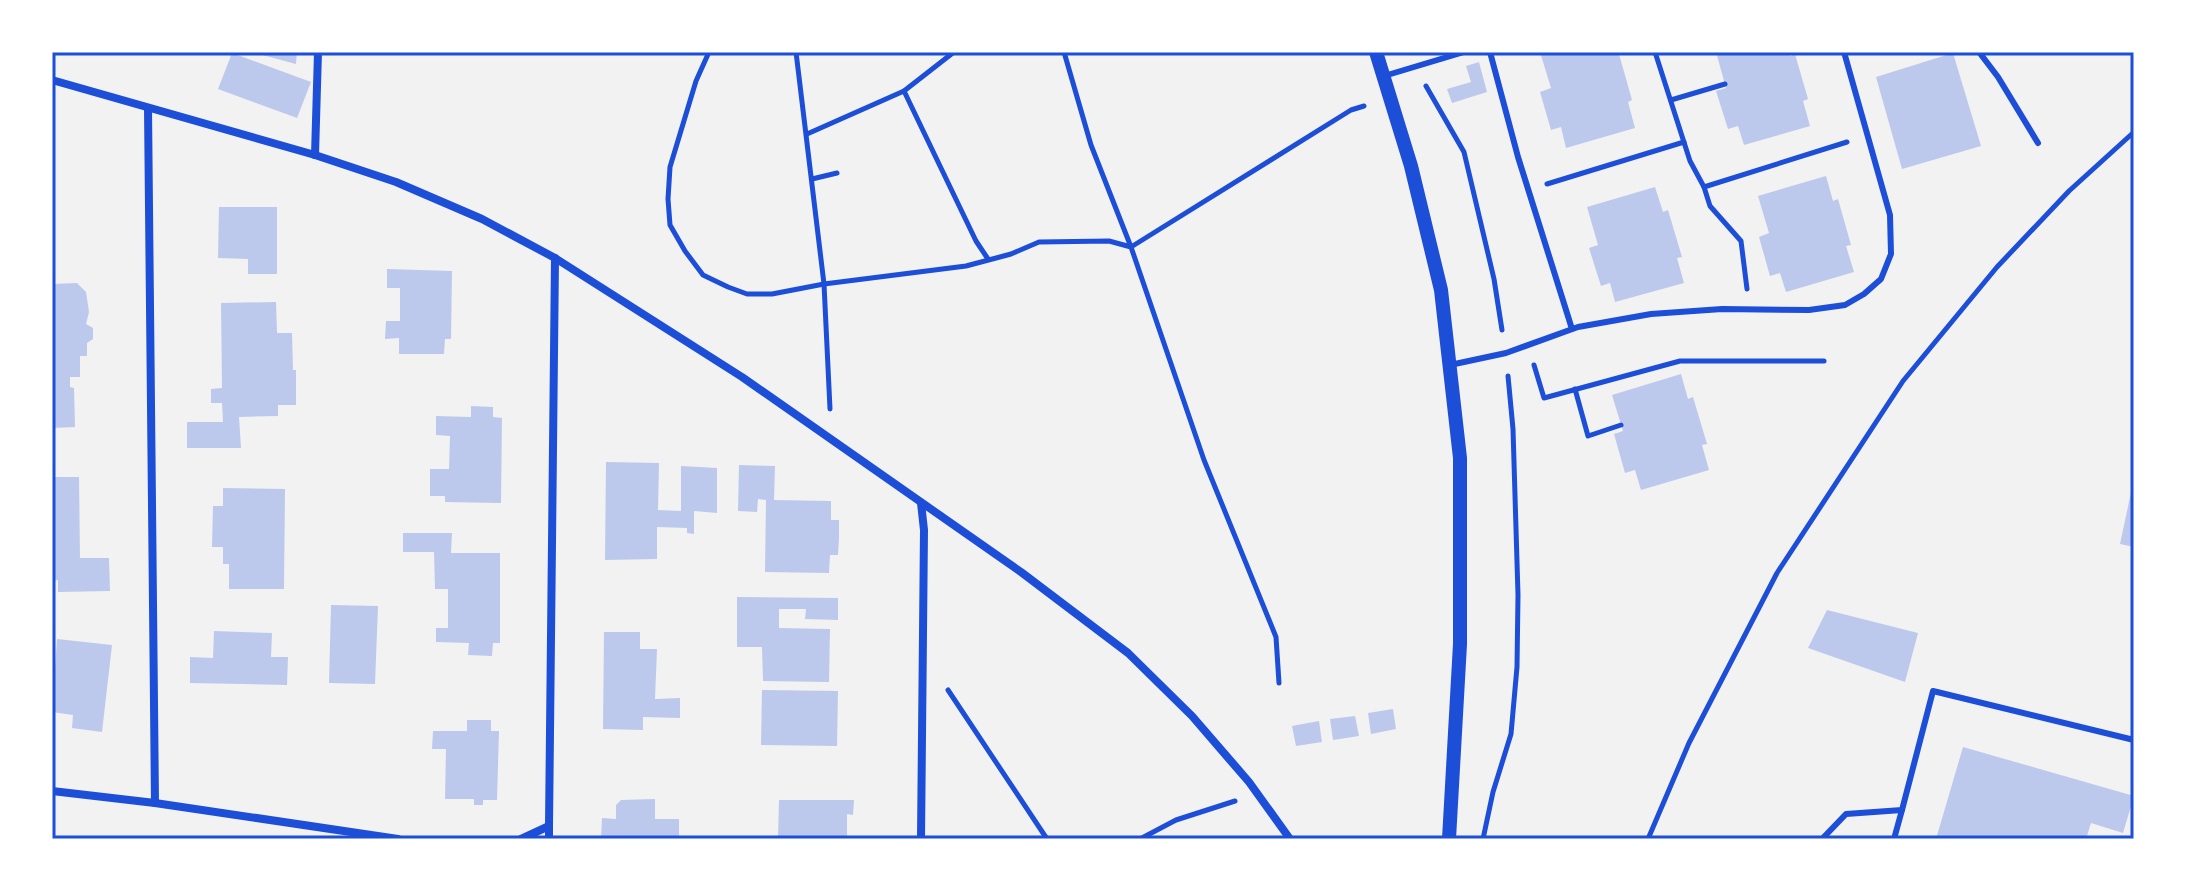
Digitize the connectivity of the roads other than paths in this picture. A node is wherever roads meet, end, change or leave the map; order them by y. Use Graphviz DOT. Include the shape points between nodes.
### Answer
graph roads {
  1 [pos="318,52"];
  2 [pos="1376,52"];
  3 [pos="1464,52"];
  4 [pos="1490,52"];
  5 [pos="1844,52"];
  6 [pos="1979,52"];
  7 [pos="1384,76"];
  8 [pos="52,80"];
  9 [pos="148,108"];
  10 [pos="2038,143"];
  11 [pos="315,155"];
  12 [pos="555,258"];
  13 [pos="1572,329"];
  14 [pos="1450,365"];
  15 [pos="921,503"];
  16 [pos="2134,740"];
  17 [pos="52,791"];
  18 [pos="155,803"];
  19 [pos="1902,810"];
  20 [pos="549,826"];
  21 [pos="398,839"];
  22 [pos="521,839"];
  23 [pos="549,839"];
  24 [pos="921,839"];
  25 [pos="1290,839"];
  26 [pos="1449,839"];
  27 [pos="1822,839"];
  28 [pos="1894,839"];
  1 -- 11 [label="street"];
  2 -- 7 [label="street"];
  3 -- 7 [label="lane"];
  4 -- 13 [label="lane"];
  5 -- 13 [label="lane" via="1890,215 1891,254 1881,279 1845,305 1651,314"];
  6 -- 10 [label="lane"];
  7 -- 14 [label="street" via="1441,290"];
  8 -- 9 [label="street"];
  9 -- 11 [label="street"];
  9 -- 18 [label="street"];
  11 -- 12 [label="street" via="396,182"];
  12 -- 15 [label="street" via="742,377"];
  12 -- 20 [label="street"];
  13 -- 14 [label="lane" via="1506,353"];
  14 -- 26 [label="street" via="1460,458 1460,644"];
  15 -- 24 [label="street"];
  15 -- 25 [label="street" via="1128,653 1192,716"];
  16 -- 19 [label="lane" via="1933,691"];
  17 -- 18 [label="street"];
  18 -- 21 [label="street"];
  19 -- 27 [label="lane" via="1846,814"];
  19 -- 28 [label="lane"];
  20 -- 22 [label="street"];
  20 -- 23 [label="street"];
}
